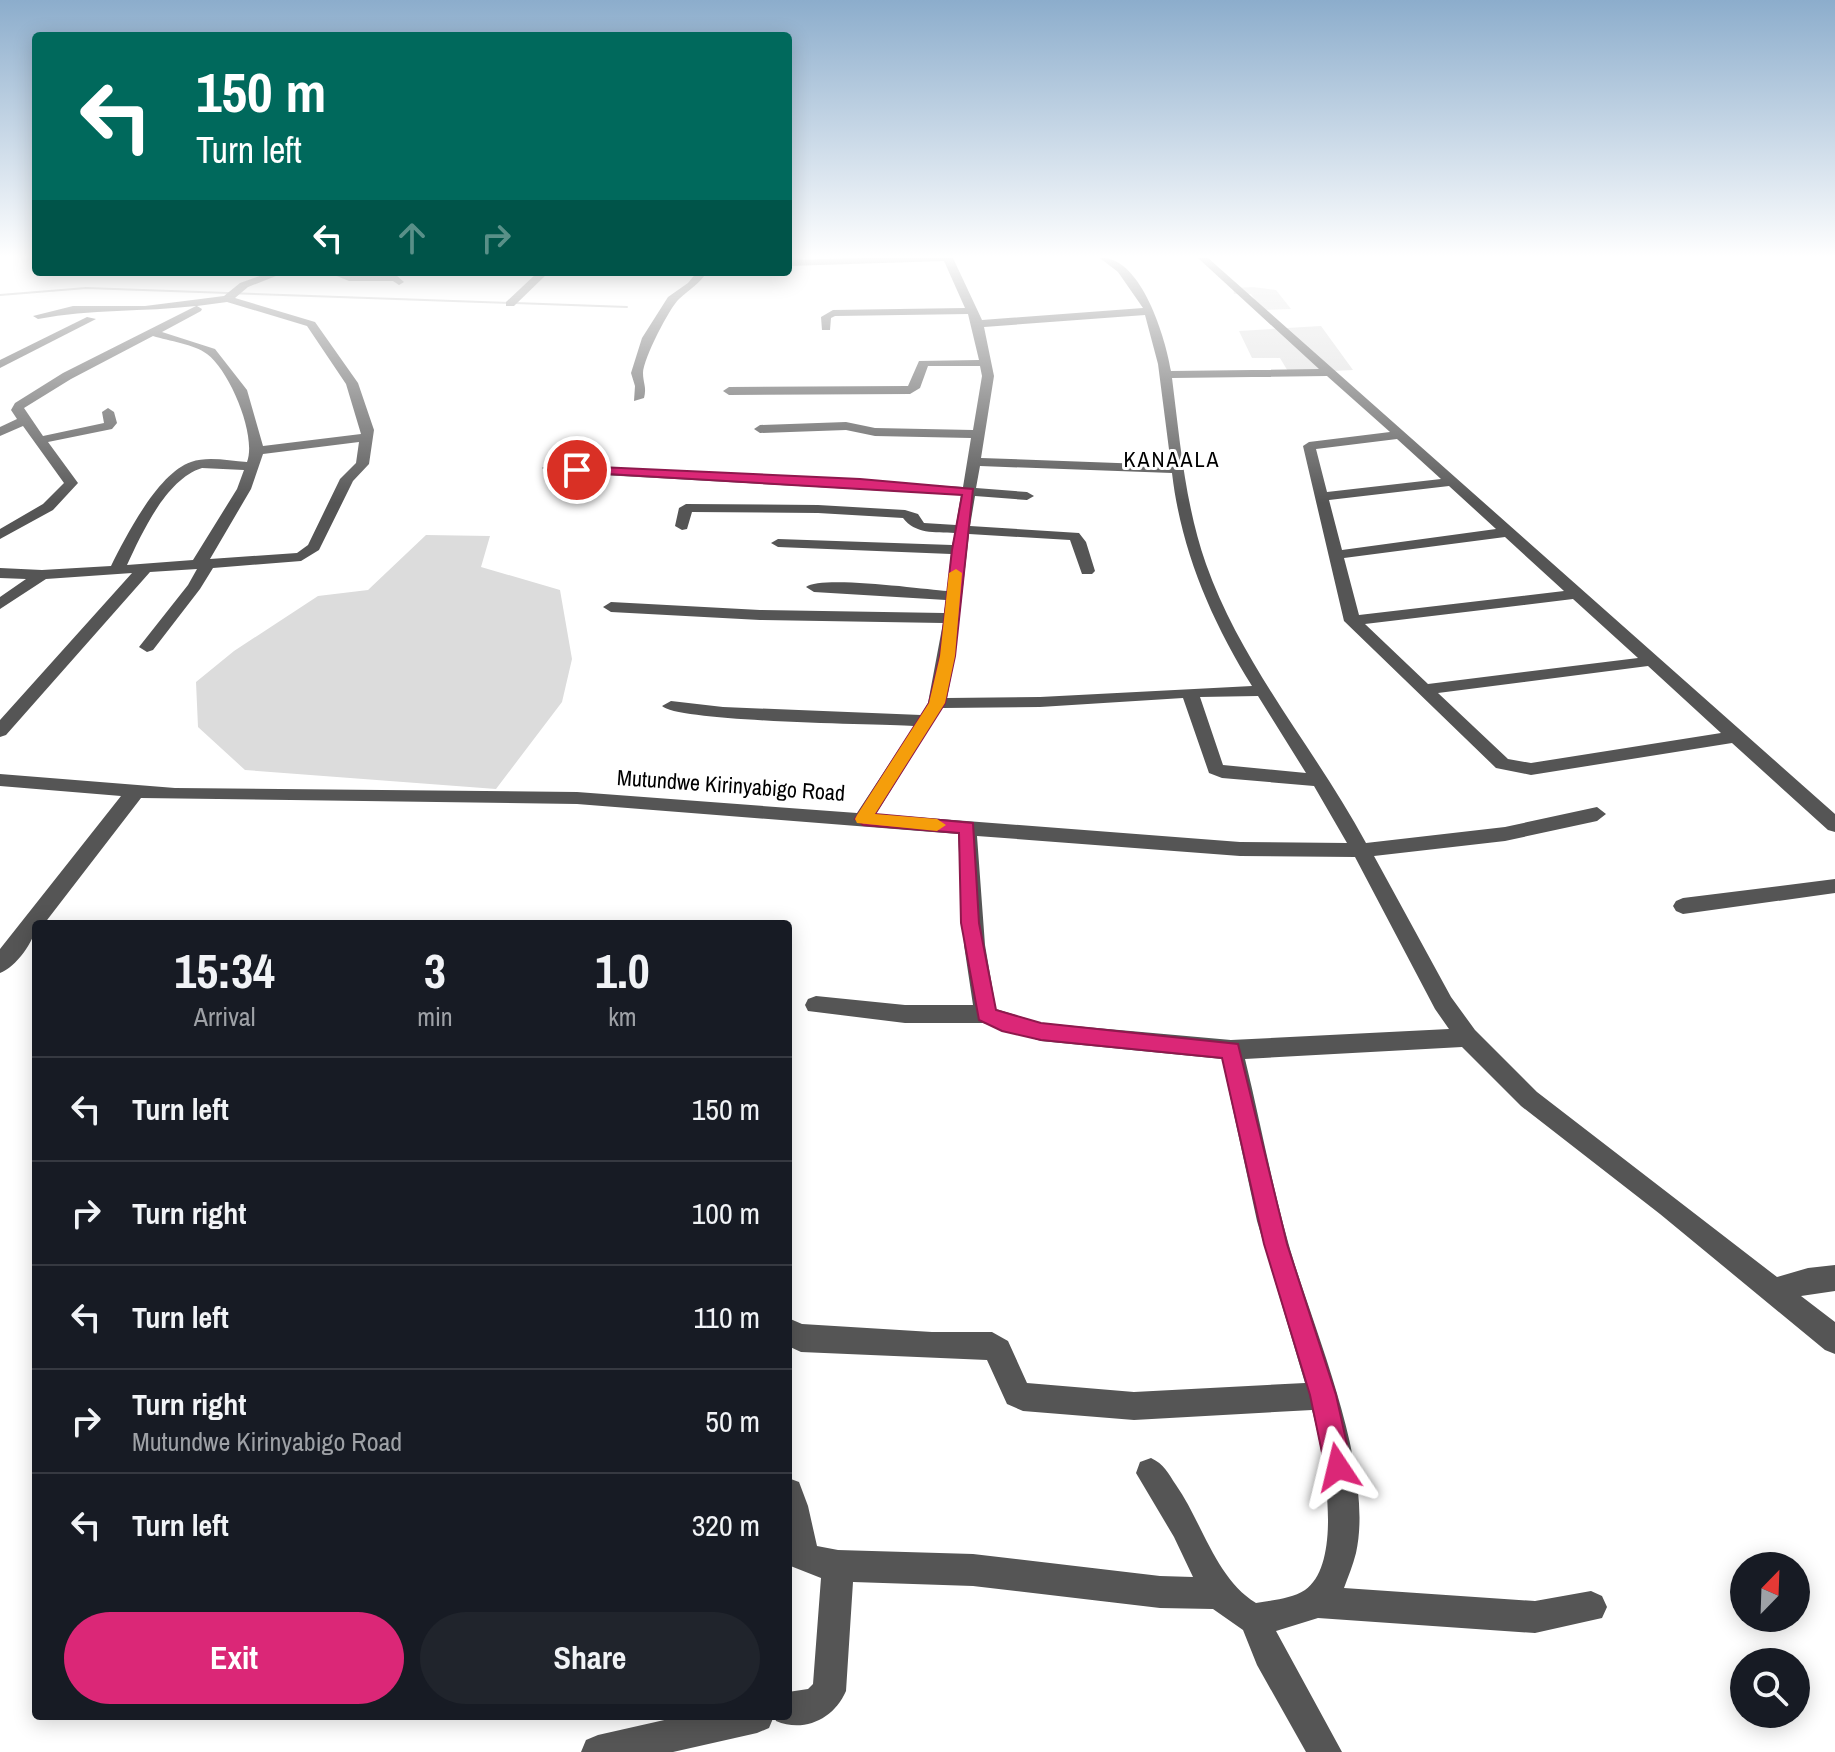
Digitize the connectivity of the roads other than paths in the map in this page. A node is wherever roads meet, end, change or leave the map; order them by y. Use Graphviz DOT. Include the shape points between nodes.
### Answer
graph roads {
  1 [pos="50,340"];
  2 [pos="138,340"];
  3 [pos="177,340"];
  4 [pos="323,340"];
  5 [pos="647,340"];
  6 [pos="981,340"];
  7 [pos="1157,340"];
  8 [pos="1293,340"];
  9 [pos="987,363"];
  10 [pos="0,365"];
  11 [pos="1328,372"];
  12 [pos="1166,375"];
  13 [pos="729,391"];
  14 [pos="638,398"];
  15 [pos="0,404"];
  16 [pos="19,406"];
  17 [pos="108,412"];
  18 [pos="24,421"];
  19 [pos="760,429"];
  20 [pos="0,432"];
  21 [pos="979,434"];
  22 [pos="1399,435"];
  23 [pos="366,437"];
  24 [pos="41,440"];
  25 [pos="258,451"];
  26 [pos="974,462"];
  27 [pos="252,466"];
  28 [pos="549,468"];
  29 [pos="1176,469"];
  30 [pos="1450,482"];
  31 [pos="969,492"];
  32 [pos="1027,496"];
  33 [pos="1321,497"];
  34 [pos="0,517"];
  35 [pos="25,521"];
  36 [pos="682,526"];
  37 [pos="963,530"];
  38 [pos="1506,532"];
  39 [pos="0,535"];
  40 [pos="778,543"];
  41 [pos="959,550"];
  42 [pos="1336,555"];
  43 [pos="202,564"];
  44 [pos="145,568"];
  45 [pos="117,569"];
  46 [pos="1087,571"];
  47 [pos="0,573"];
  48 [pos="42,575"];
  49 [pos="814,587"];
  50 [pos="1575,594"];
  51 [pos="953,596"];
  52 [pos="0,604"];
  53 [pos="611,607"];
  54 [pos="950,618"];
  55 [pos="1352,621"];
  56 [pos="147,647"];
  57 [pos="1650,661"];
  58 [pos="1423,690"];
  59 [pos="1262,691"];
  60 [pos="1190,692"];
  61 [pos="937,703"];
  62 [pos="671,706"];
  63 [pos="927,721"];
  64 [pos="0,731"];
  65 [pos="1738,736"];
  66 [pos="1321,780"];
  67 [pos="7,781"];
  68 [pos="134,793"];
  69 [pos="0,798"];
  70 [pos="1597,814"];
  71 [pos="863,819"];
  72 [pos="1835,825"];
  73 [pos="967,828"];
  74 [pos="1362,850"];
  75 [pos="1835,886"];
  76 [pos="1683,906"];
  77 [pos="35,920"];
  78 [pos="32,924"];
  79 [pos="0,965"];
  80 [pos="816,1005"];
  81 [pos="986,1014"];
  82 [pos="1467,1037"];
  83 [pos="1231,1050"];
  84 [pos="1835,1278"];
  85 [pos="1773,1291"];
  86 [pos="792,1334"];
  87 [pos="1835,1340"];
  88 [pos="1323,1395"];
  89 [pos="1151,1473"];
  90 [pos="792,1503"];
  91 [pos="794,1550"];
  92 [pos="838,1566"];
  93 [pos="1216,1593"];
  94 [pos="1317,1602"];
  95 [pos="1591,1607"];
  96 [pos="1254,1619"];
  97 [pos="792,1708"];
  98 [pos="739,1720"];
  99 [pos="598,1752"];
  100 [pos="1325,1752"];
  1 -- 10 [label="street"];
  2 -- 16 [label="street"];
  3 -- 25 [label="street" via="217,357 241,390"];
  4 -- 23 [label="street" via="352,383"];
  5 -- 14 [label="street" via="637,373"];
  6 -- 9 [label="street, Mutundwe Kirinyabigo Road"];
  7 -- 12 [label="street"];
  8 -- 11 [label="street"];
  9 -- 13 [label="street" via="923,363 910,390"];
  9 -- 21 [label="street, Mutundwe Kirinyabigo Road"];
  11 -- 12 [label="street"];
  11 -- 22 [label="street"];
  12 -- 29 [label="street"];
  15 -- 16 [label="street"];
  16 -- 18 [label="street"];
  17 -- 24 [label="street" via="108,426"];
  18 -- 20 [label="street"];
  18 -- 24 [label="street"];
  19 -- 21 [label="street" via="846,426 875,432"];
  21 -- 26 [label="street, Mutundwe Kirinyabigo Road"];
  22 -- 30 [label="street"];
  22 -- 33 [label="street" via="1309,446"];
  23 -- 25 [label="street"];
  23 -- 43 [label="street" via="362,464 347,479 308,554"];
  24 -- 35 [label="street" via="71,483"];
  25 -- 27 [label="street"];
  26 -- 29 [label="street"];
  26 -- 31 [label="street, Mutundwe Kirinyabigo Road"];
  27 -- 43 [label="street"];
  27 -- 45 [label="street" via="194,465 182,473 159,498"];
  28 -- 31 [label="street"];
  29 -- 59 [label="street" via="1199,565 1232,641"];
  30 -- 33 [label="street"];
  30 -- 38 [label="street"];
  31 -- 32 [label="street"];
  31 -- 37 [label="street, Mutundwe Kirinyabigo Road"];
  33 -- 42 [label="street"];
  34 -- 35 [label="street"];
  35 -- 39 [label="street"];
  36 -- 37 [label="street" via="686,508 778,508 905,514 922,527"];
  37 -- 41 [label="street, Mutundwe Kirinyabigo Road"];
  37 -- 46 [label="street" via="1074,536"];
  38 -- 42 [label="street"];
  38 -- 50 [label="street"];
  40 -- 41 [label="street"];
  41 -- 51 [label="street, Mutundwe Kirinyabigo Road"];
  42 -- 55 [label="street"];
  43 -- 44 [label="street"];
  43 -- 56 [label="street" via="195,586"];
  44 -- 45 [label="street"];
  44 -- 64 [label="street"];
  45 -- 48 [label="street"];
  47 -- 48 [label="street"];
  48 -- 52 [label="street"];
  49 -- 51 [label="street"];
  50 -- 55 [label="street"];
  50 -- 57 [label="street"];
  51 -- 54 [label="street, Mutundwe Kirinyabigo Road"];
  53 -- 54 [label="street"];
  54 -- 61 [label="street, Mutundwe Kirinyabigo Road"];
  55 -- 58 [label="street"];
  57 -- 58 [label="street"];
  57 -- 65 [label="street"];
  58 -- 65 [label="street" via="1502,764 1518,769"];
  59 -- 60 [label="street"];
  59 -- 66 [label="street"];
  60 -- 61 [label="street"];
  60 -- 66 [label="street" via="1218,771"];
  61 -- 63 [label="street, Mutundwe Kirinyabigo Road"];
  62 -- 63 [label="street"];
  63 -- 71 [label="street, Mutundwe Kirinyabigo Road"];
  65 -- 72 [label="street"];
  66 -- 74 [label="street"];
  67 -- 68 [label="street, Mutundwe Kirinyabigo Road"];
  67 -- 69 [label="street"];
  68 -- 71 [label="street, Mutundwe Kirinyabigo Road" via="577,798"];
  68 -- 77 [label="street"];
  70 -- 74 [label="street" via="1505,834"];
  71 -- 73 [label="street"];
  73 -- 74 [label="street" via="1240,849"];
  73 -- 81 [label="street" via="970,923"];
  74 -- 82 [label="street" via="1443,1003"];
  75 -- 76 [label="street"];
  78 -- 79 [label="street"];
  80 -- 81 [label="street" via="905,1014"];
  81 -- 83 [label="street" via="1041,1032"];
  82 -- 83 [label="street"];
  82 -- 85 [label="street" via="1529,1099"];
  83 -- 88 [label="street" via="1276,1244"];
  84 -- 85 [label="street"];
  85 -- 87 [label="street"];
  86 -- 88 [label="street" via="992,1346 1023,1397 1134,1406"];
  88 -- 94 [label="street" via="1335,1442 1342,1547 1328,1589"];
  89 -- 93 [label="street" via="1186,1527"];
  90 -- 91 [label="street"];
  91 -- 92 [label="street"];
  92 -- 93 [label="street" via="973,1570 1160,1592"];
  92 -- 97 [label="street" via="829,1691 816,1705"];
  93 -- 96 [label="street"];
  94 -- 95 [label="street" via="1535,1617"];
  94 -- 96 [label="street"];
  96 -- 100 [label="street"];
  98 -- 99 [label="street"];
}
